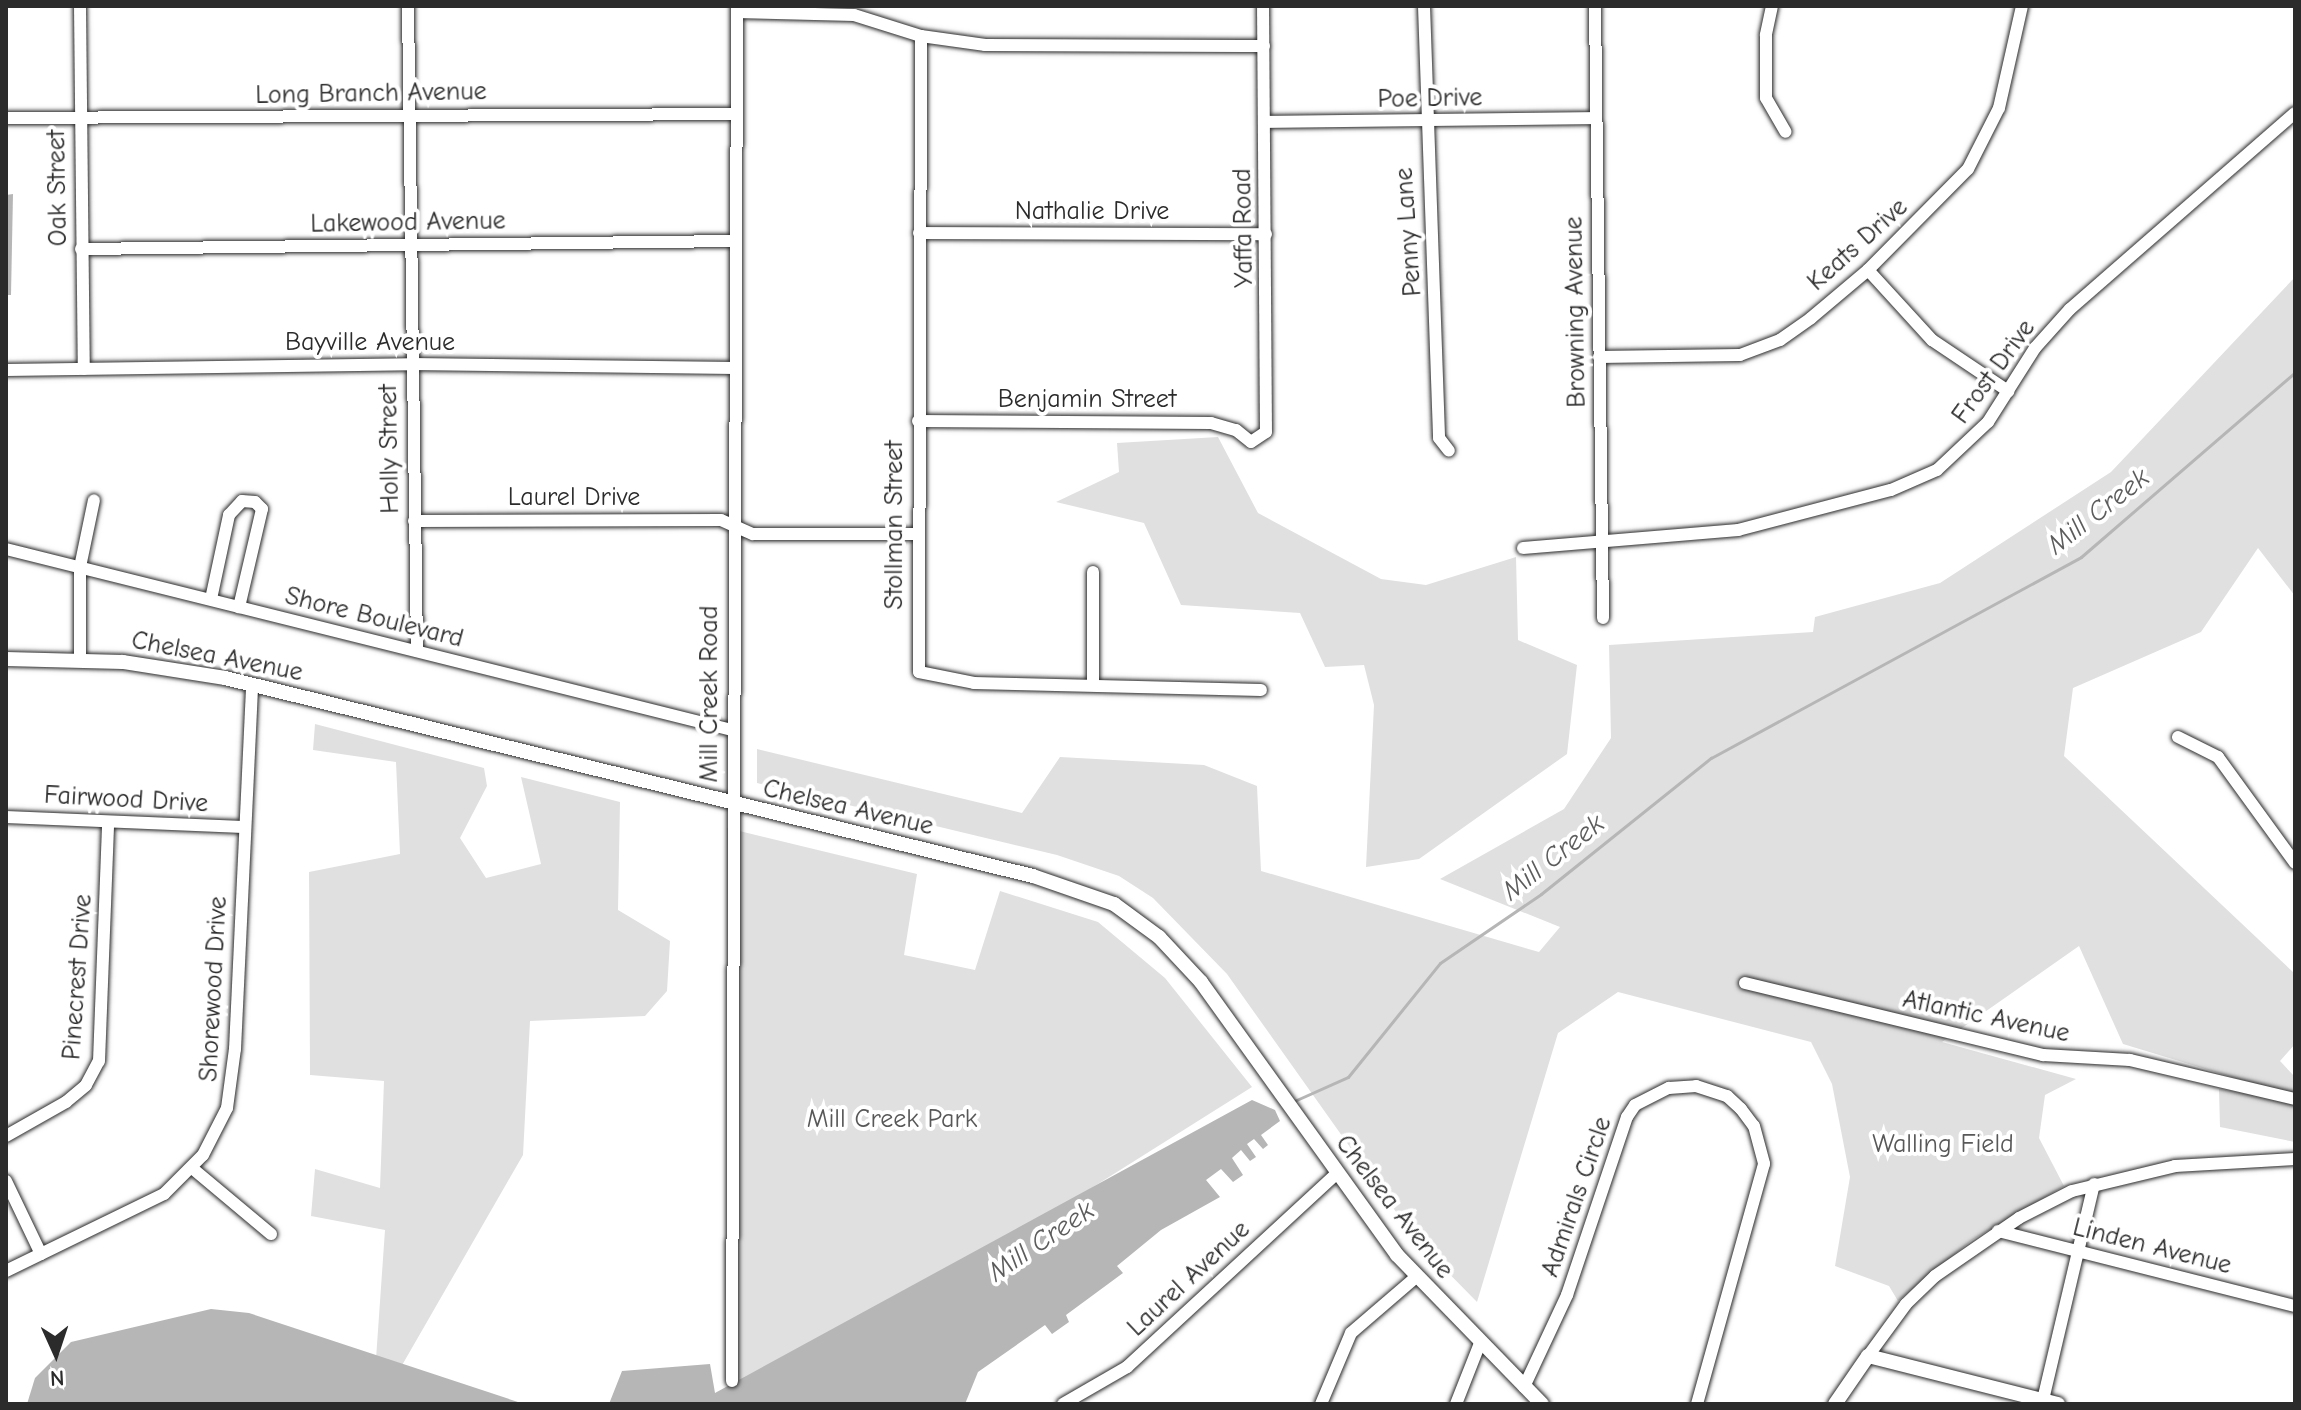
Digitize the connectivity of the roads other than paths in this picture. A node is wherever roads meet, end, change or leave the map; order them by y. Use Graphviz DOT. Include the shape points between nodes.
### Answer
graph roads {
  1 [pos="80,6"];
  2 [pos="408,6"];
  3 [pos="1263,6"];
  4 [pos="1424,6"];
  5 [pos="1595,6"];
  6 [pos="1772,6"];
  7 [pos="2022,6"];
  8 [pos="737,9"];
  9 [pos="921,36"];
  10 [pos="1264,46"];
  11 [pos="2295,113"];
  12 [pos="736,114"];
  13 [pos="408,116"];
  14 [pos="6,118"];
  15 [pos="1595,118"];
  16 [pos="78,119"];
  17 [pos="1425,121"];
  18 [pos="1265,122"];
  19 [pos="1786,132"];
  20 [pos="919,233"];
  21 [pos="1266,234"];
  22 [pos="735,241"];
  23 [pos="408,244"];
  24 [pos="81,249"];
  25 [pos="1868,270"];
  26 [pos="1599,357"];
  27 [pos="411,364"];
  28 [pos="735,368"];
  29 [pos="84,369"];
  30 [pos="6,370"];
  31 [pos="2008,391"];
  32 [pos="918,421"];
  33 [pos="1251,442"];
  34 [pos="1449,451"];
  35 [pos="94,500"];
  36 [pos="414,521"];
  37 [pos="733,528"];
  38 [pos="916,534"];
  39 [pos="1601,541"];
  40 [pos="1523,548"];
  41 [pos="6,549"];
  42 [pos="80,567"];
  43 [pos="1093,572"];
  44 [pos="211,599"];
  45 [pos="239,607"];
  46 [pos="1603,618"];
  47 [pos="417,651"];
  48 [pos="6,659"];
  49 [pos="80,660"];
  50 [pos="252,684"];
  51 [pos="1093,685"];
  52 [pos="1261,690"];
  53 [pos="732,730"];
  54 [pos="2178,737"];
  55 [pos="732,805"];
  56 [pos="6,817"];
  57 [pos="108,822"];
  58 [pos="243,827"];
  59 [pos="2295,863"];
  60 [pos="1745,983"];
  61 [pos="2295,1099"];
  62 [pos="6,1136"];
  63 [pos="2295,1159"];
  64 [pos="192,1168"];
  65 [pos="1336,1174"];
  66 [pos="6,1181"];
  67 [pos="2094,1184"];
  68 [pos="1998,1231"];
  69 [pos="271,1234"];
  70 [pos="2077,1251"];
  71 [pos="41,1254"];
  72 [pos="6,1271"];
  73 [pos="1416,1277"];
  74 [pos="2295,1306"];
  75 [pos="1480,1343"];
  76 [pos="1868,1356"];
  77 [pos="732,1381"];
  78 [pos="1524,1387"];
  79 [pos="2042,1402"];
  80 [pos="1063,1404"];
  81 [pos="1321,1404"];
  82 [pos="1456,1404"];
  83 [pos="1542,1404"];
  84 [pos="1697,1404"];
  85 [pos="1835,1404"];
  86 [pos="2058,1404"];
  1 -- 16 [label="street, Oak Street"];
  2 -- 13 [label="street, Holly Street"];
  3 -- 10 [label="street, Yaffa Road"];
  4 -- 17 [label="street, Penny Lane"];
  5 -- 15 [label="street, Browning Avenue"];
  6 -- 19 [label="street" via="1766,35 1766,98"];
  7 -- 25 [label="street, Keats Drive" via="2008,82 1986,139 1949,191"];
  8 -- 9 [label="street" via="854,15"];
  8 -- 12 [label="street, Mill Creek Road"];
  9 -- 10 [label="street" via="985,45"];
  9 -- 20 [label="street, Stollman Street"];
  10 -- 18 [label="street, Yaffa Road"];
  11 -- 31 [label="street, Frost Drive" via="2070,309 2035,348"];
  12 -- 13 [label="street, Long Branch Avenue"];
  12 -- 22 [label="street, Mill Creek Road"];
  13 -- 16 [label="street, Long Branch Avenue"];
  13 -- 23 [label="street, Holly Street"];
  14 -- 16 [label="street, Long Branch Avenue"];
  15 -- 17 [label="street, Poe Drive"];
  15 -- 26 [label="street, Browning Avenue"];
  16 -- 24 [label="street, Oak Street"];
  17 -- 18 [label="street, Poe Drive"];
  17 -- 34 [label="street, Penny Lane" via="1435,209 1439,438"];
  18 -- 21 [label="street, Yaffa Road"];
  20 -- 21 [label="street, Nathalie Drive"];
  20 -- 32 [label="street, Stollman Street"];
  21 -- 33 [label="street, Yaffa Road" via="1267,420 1266,432"];
  22 -- 23 [label="street, Lakewood Avenue"];
  22 -- 28 [label="street, Mill Creek Road"];
  23 -- 24 [label="street, Lakewood Avenue"];
  23 -- 27 [label="street, Holly Street"];
  24 -- 29 [label="street, Oak Street"];
  25 -- 26 [label="street, Keats Drive" via="1761,351 1696,359"];
  25 -- 31 [label="street" via="1932,340"];
  26 -- 39 [label="street, Browning Avenue"];
  27 -- 28 [label="street, Bayville Avenue"];
  27 -- 29 [label="street, Bayville Avenue"];
  27 -- 36 [label="street, Holly Street"];
  28 -- 37 [label="street, Mill Creek Road"];
  29 -- 30 [label="street, Bayville Avenue"];
  31 -- 39 [label="street, Frost Drive" via="1968,445 1916,481 1738,530"];
  32 -- 33 [label="street, Benjamin Street" via="1211,423 1236,430"];
  32 -- 38 [label="street, Stollman Street"];
  35 -- 42 [label="street"];
  36 -- 37 [label="street, Laurel Drive" via="721,520"];
  36 -- 47 [label="street, Holly Street"];
  37 -- 38 [label="street, Laurel Drive" via="753,534"];
  37 -- 53 [label="street, Mill Creek Road"];
  38 -- 51 [label="street, Stollman Street" via="919,672 974,683"];
  39 -- 40 [label="street, Frost Drive"];
  39 -- 46 [label="street, Browning Avenue"];
  41 -- 42 [label="street, Shore Boulevard"];
  42 -- 44 [label="street, Shore Boulevard"];
  42 -- 49 [label="street"];
  43 -- 51 [label="street"];
  44 -- 45 [label="street, Shore Boulevard"];
  44 -- 45 [label="street" via="229,515 242,501 255,502 262,509"];
  45 -- 47 [label="street, Shore Boulevard"];
  47 -- 53 [label="street, Shore Boulevard"];
  48 -- 49 [label="main road, Chelsea Avenue"];
  49 -- 50 [label="main road, Chelsea Avenue" via="178,669"];
  50 -- 55 [label="main road, Chelsea Avenue"];
  50 -- 58 [label="street, Shorewood Drive"];
  51 -- 52 [label="street, Stollman Street"];
  53 -- 55 [label="street, Mill Creek Road"];
  54 -- 59 [label="street" via="2218,757"];
  55 -- 65 [label="main road, Chelsea Avenue" via="1033,876 1114,904 1159,937 1201,982"];
  55 -- 77 [label="street, Mill Creek Road"];
  56 -- 57 [label="street, Fairwood Drive"];
  57 -- 58 [label="street, Fairwood Drive"];
  57 -- 62 [label="street, Pinecrest Drive" via="99,1061 86,1085 66,1102"];
  58 -- 64 [label="street, Shorewood Drive" via="232,1090 217,1132"];
  60 -- 61 [label="street, Atlantic Avenue" via="2043,1055 2130,1060"];
  63 -- 67 [label="street" via="2175,1166"];
  64 -- 69 [label="street"];
  64 -- 71 [label="street, Shorewood Drive" via="143,1207"];
  65 -- 73 [label="main road, Chelsea Avenue"];
  65 -- 80 [label="street, Laurel Avenue" via="1127,1367"];
  66 -- 71 [label="street"];
  67 -- 68 [label="street"];
  67 -- 70 [label="street"];
  68 -- 70 [label="street, Linden Avenue"];
  68 -- 76 [label="street" via="1935,1276 1906,1304"];
  70 -- 74 [label="street, Linden Avenue"];
  70 -- 79 [label="street"];
  71 -- 72 [label="street, Shorewood Drive"];
  73 -- 75 [label="main road, Chelsea Avenue"];
  73 -- 81 [label="street" via="1351,1333"];
  75 -- 78 [label="main road, Chelsea Avenue"];
  75 -- 82 [label="street"];
  76 -- 79 [label="main road"];
  76 -- 85 [label="main road"];
  78 -- 83 [label="main road, Chelsea Avenue"];
  78 -- 84 [label="street, Admirals Circle" via="1567,1295 1627,1117 1642,1100 1669,1088 1696,1086 1727,1096 1741,1109 1754,1126 1764,1164"];
  79 -- 86 [label="main road"];
}
